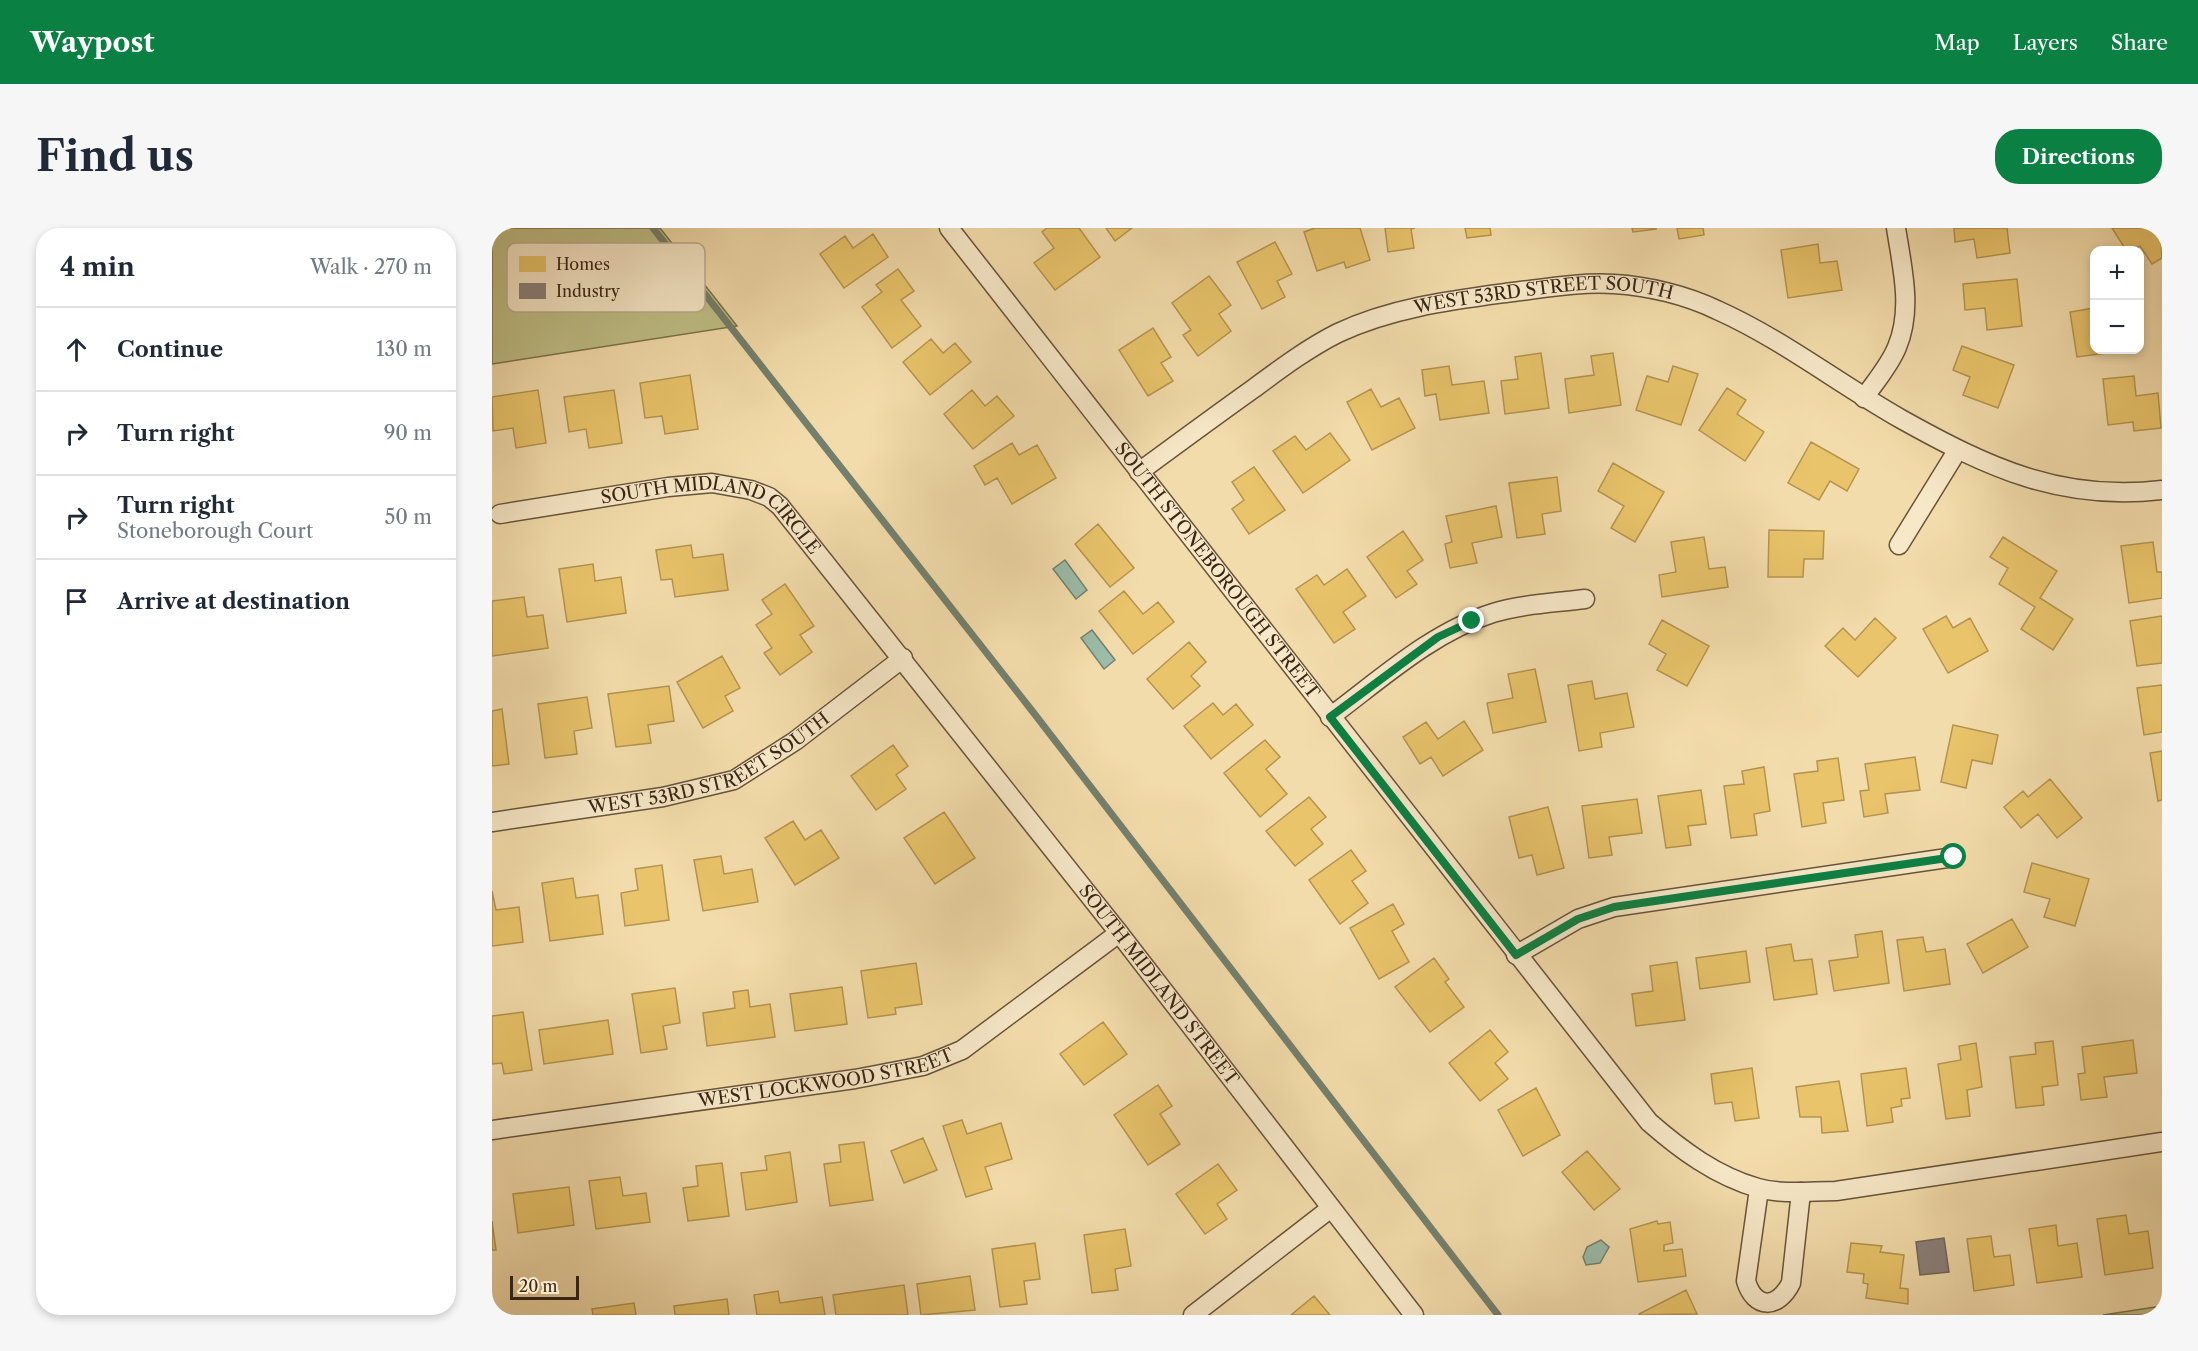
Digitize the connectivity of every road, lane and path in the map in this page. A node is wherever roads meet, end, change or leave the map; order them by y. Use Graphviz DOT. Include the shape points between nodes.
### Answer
graph roads {
  1 [pos="949,228"];
  2 [pos="1896,228"];
  3 [pos="1864,398"];
  4 [pos="1957,451"];
  5 [pos="1139,471"];
  6 [pos="2162,490"];
  7 [pos="500,514"];
  8 [pos="1899,545"];
  9 [pos="1585,599"];
  10 [pos="903,658"];
  11 [pos="1330,717"];
  12 [pos="492,822"];
  13 [pos="1954,857"];
  14 [pos="1119,933"];
  15 [pos="1516,955"];
  16 [pos="492,1130"];
  17 [pos="2162,1142"];
  18 [pos="1759,1189"];
  19 [pos="1801,1192"];
  20 [pos="1331,1208"];
  21 [pos="1193,1315"];
  22 [pos="1414,1315"];
  1 -- 5 [label="street, SOUTH STONEBOROUGH STREET"];
  2 -- 3 [label="street" via="1904,284 1903,330 1896,350"];
  3 -- 4 [label="street, WEST 53RD STREET SOUTH"];
  3 -- 5 [label="street, WEST 53RD STREET SOUTH" via="1780,342 1717,309 1649,289 1613,284 1566,285 1422,305 1337,334 1286,365"];
  4 -- 6 [label="street, WEST 53RD STREET SOUTH" via="2037,481 2094,493"];
  4 -- 8 [label="street"];
  5 -- 11 [label="street, SOUTH STONEBOROUGH STREET"];
  7 -- 10 [label="street, SOUTH MIDLAND CIRCLE" via="668,487 712,483 751,490 770,497 780,506"];
  9 -- 11 [label="street" via="1524,607 1472,621 1438,637"];
  10 -- 12 [label="street, WEST 53RD STREET SOUTH" via="795,741 734,780 663,797"];
  10 -- 14 [label="street, SOUTH MIDLAND STREET"];
  11 -- 15 [label="street, SOUTH STONEBOROUGH STREET"];
  13 -- 15 [label="street" via="1614,907 1578,919"];
  14 -- 16 [label="street, WEST LOCKWOOD STREET" via="962,1050 923,1066"];
  14 -- 20 [label="street, SOUTH MIDLAND STREET"];
  15 -- 18 [label="street, SOUTH STONEBOROUGH STREET" via="1648,1122 1714,1170"];
  17 -- 19 [label="street, SOUTH STONEBOROUGH STREET" via="1836,1191"];
  18 -- 19 [label="street, SOUTH STONEBOROUGH STREET"];
  18 -- 19 [label="street" via="1746,1281 1750,1293 1761,1302 1773,1303 1785,1295 1791,1283"];
  20 -- 21 [label="street"];
  20 -- 22 [label="street, SOUTH MIDLAND STREET"];
}
